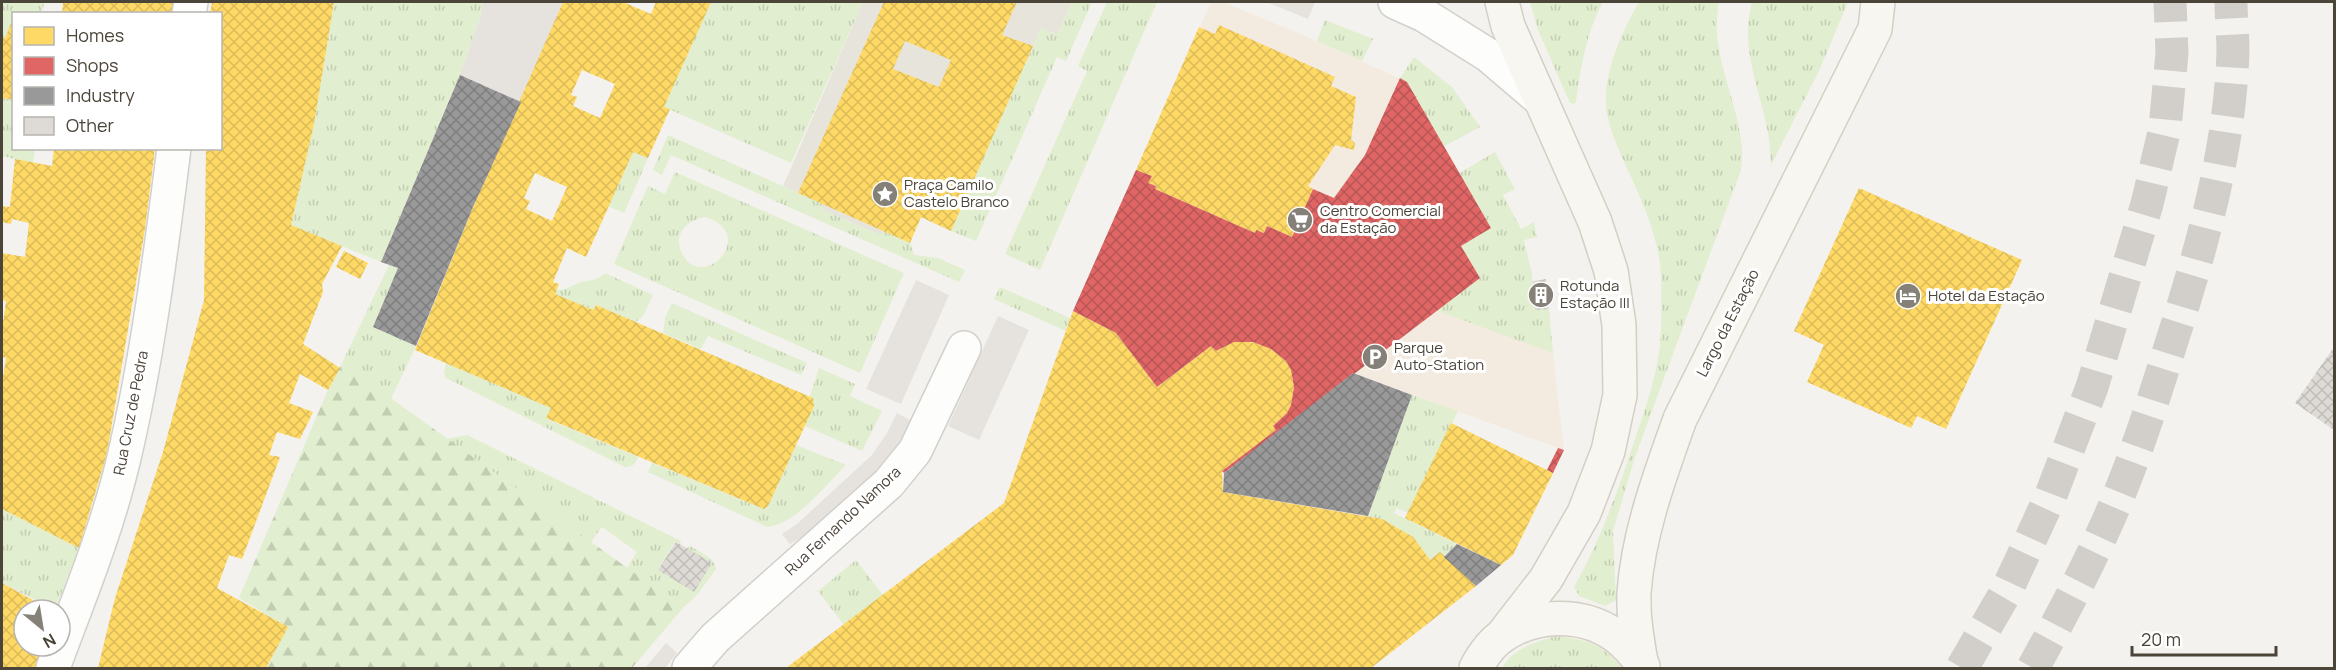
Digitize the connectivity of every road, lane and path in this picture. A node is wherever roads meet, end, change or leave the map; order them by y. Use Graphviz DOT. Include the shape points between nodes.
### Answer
graph roads {
  1 [pos="1395,2"];
  2 [pos="1502,2"];
  3 [pos="1882,11"];
  4 [pos="1541,100"];
  5 [pos="174,150"];
  6 [pos="964,348"];
  7 [pos="1480,657"];
  8 [pos="1643,665"];
  9 [pos="53,669"];
  10 [pos="689,669"];
  1 -- 4 [label="street" via="1432,19 1488,55"];
  2 -- 4 [label="main road" via="1508,26"];
  3 -- 8 [label="main road, Largo da Estação" via="1680,419 1642,539 1634,593 1635,630"];
  4 -- 7 [label="main road" via="1594,222 1611,272 1619,325 1620,395 1608,452 1584,513 1546,579"];
  5 -- 9 [label="street, Rua Cruz de Pedra" via="159,264 123,461 108,517"];
  6 -- 10 [label="street, Rua Fernando Namora" via="915,451 889,483 714,638"];
  7 -- 8 [label="main road" via="1529,622 1561,617 1592,623 1620,638"];
}
